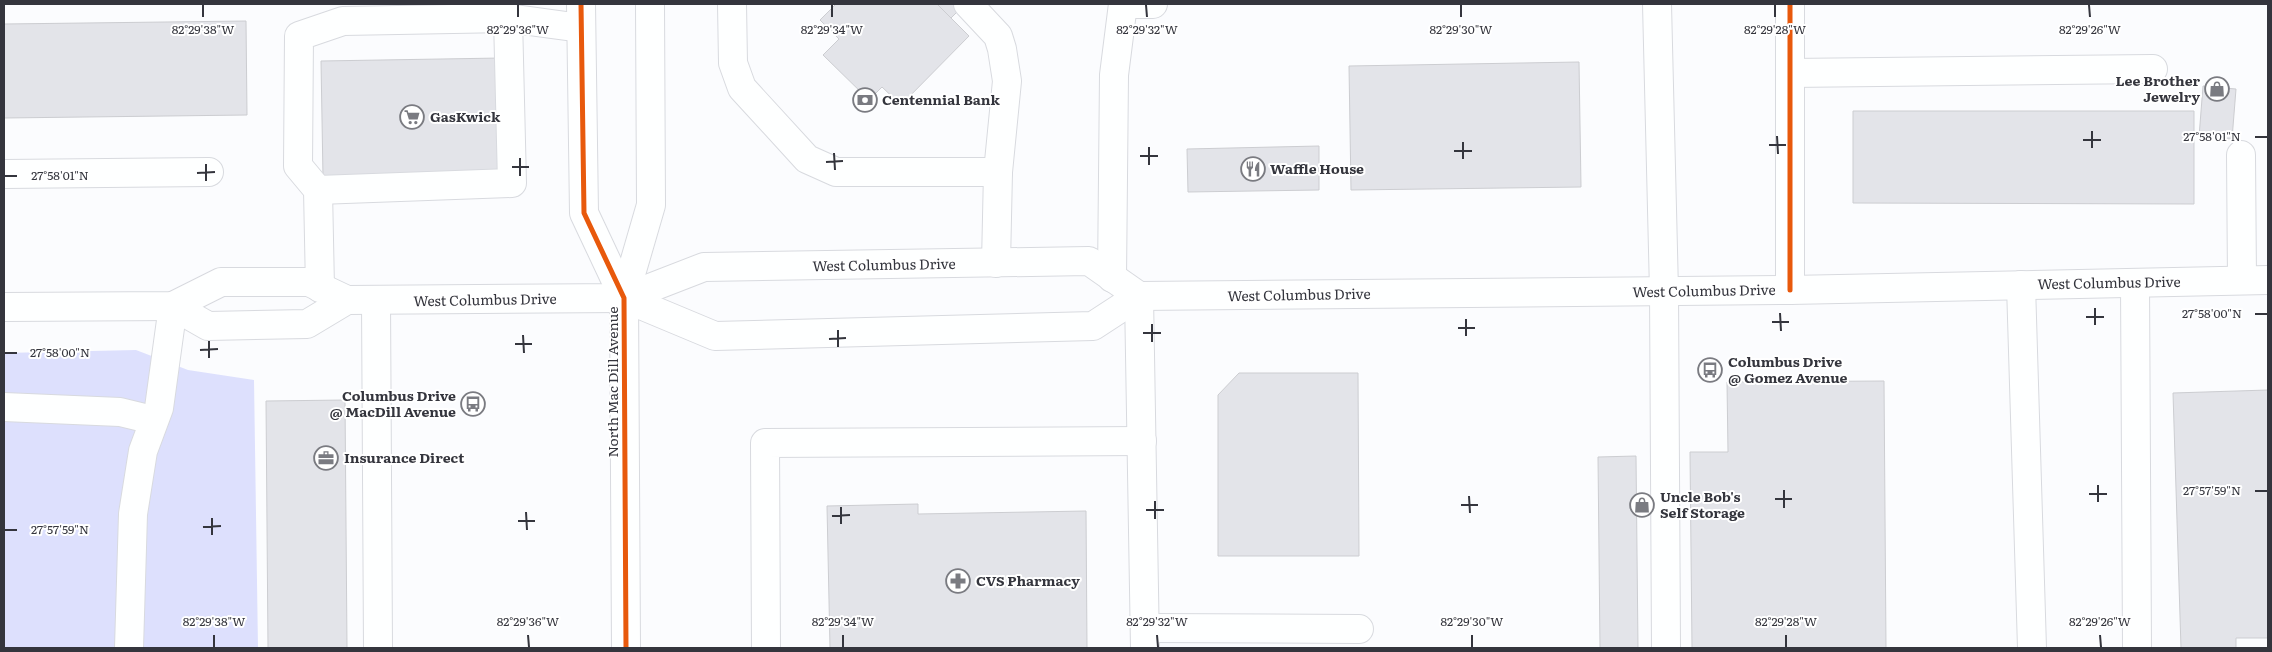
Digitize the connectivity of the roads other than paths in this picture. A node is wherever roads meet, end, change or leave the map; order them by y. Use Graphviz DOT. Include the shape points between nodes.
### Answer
graph roads {
  1 [pos="650,4"];
  2 [pos="732,4"];
  3 [pos="968,4"];
  4 [pos="1154,4"];
  5 [pos="1657,4"];
  6 [pos="1790,4"];
  7 [pos="581,16"];
  8 [pos="508,18"];
  9 [pos="2153,70"];
  10 [pos="1790,73"];
  11 [pos="2241,155"];
  12 [pos="209,172"];
  13 [pos="998,172"];
  14 [pos="4,174"];
  15 [pos="318,190"];
  16 [pos="996,263"];
  17 [pos="1112,278"];
  18 [pos="2255,280"];
  19 [pos="2135,283"];
  20 [pos="2020,285"];
  21 [pos="320,288"];
  22 [pos="1790,290"];
  23 [pos="1664,292"];
  24 [pos="1139,296"];
  25 [pos="624,298"];
  26 [pos="347,300"];
  27 [pos="376,301"];
  28 [pos="173,306"];
  29 [pos="4,307"];
  30 [pos="4,407"];
  31 [pos="153,420"];
  32 [pos="1142,441"];
  33 [pos="1359,629"];
  34 [pos="1145,638"];
  35 [pos="129,648"];
  36 [pos="378,648"];
  37 [pos="626,648"];
  38 [pos="766,648"];
  39 [pos="1666,648"];
  40 [pos="2032,648"];
  41 [pos="2137,648"];
  1 -- 25 [label="main road, North Mac Dill Avenue" via="651,205"];
  2 -- 13 [label="main road" via="733,63 742,88 807,159 836,172"];
  3 -- 13 [label="main road" via="998,36 1002,49 1007,81"];
  4 -- 17 [label="main road" via="1123,4 1114,75"];
  5 -- 23 [label="main road"];
  6 -- 10 [label="main road"];
  7 -- 8 [label="main road"];
  7 -- 25 [label="main road, North Mac Dill Avenue" via="584,214"];
  8 -- 15 [label="main road" via="512,184"];
  8 -- 15 [label="main road" via="342,21 299,36 298,166"];
  9 -- 10 [label="main road"];
  10 -- 22 [label="main road"];
  11 -- 18 [label="main road"];
  12 -- 14 [label="main road"];
  13 -- 16 [label="main road"];
  15 -- 21 [label="main road"];
  16 -- 17 [label="main road, West Columbus Drive" via="1089,261"];
  16 -- 25 [label="main road, West Columbus Drive" via="704,268"];
  17 -- 24 [label="main road, West Columbus Drive"];
  18 -- 19 [label="main road, West Columbus Drive"];
  19 -- 20 [label="main road, West Columbus Drive"];
  19 -- 41 [label="main road"];
  20 -- 22 [label="main road, West Columbus Drive"];
  20 -- 40 [label="main road"];
  21 -- 26 [label="main road, West Columbus Drive"];
  21 -- 28 [label="main road, West Columbus Drive" via="309,282 221,282"];
  22 -- 23 [label="main road, West Columbus Drive"];
  23 -- 24 [label="main road, West Columbus Drive"];
  23 -- 39 [label="main road"];
  24 -- 25 [label="main road, West Columbus Drive" via="1093,326 715,336"];
  24 -- 32 [label="main road"];
  25 -- 27 [label="main road, West Columbus Drive"];
  25 -- 37 [label="main road, North Mac Dill Avenue"];
  26 -- 27 [label="main road, West Columbus Drive"];
  26 -- 28 [label="main road" via="306,324 208,326"];
  27 -- 36 [label="main road"];
  28 -- 29 [label="main road, West Columbus Drive"];
  28 -- 31 [label="main road" via="159,408"];
  30 -- 31 [label="main road" via="120,412"];
  31 -- 35 [label="main road" via="143,451 133,514"];
  32 -- 34 [label="main road"];
  32 -- 38 [label="main road" via="765,443"];
  33 -- 34 [label="main road"];
}
